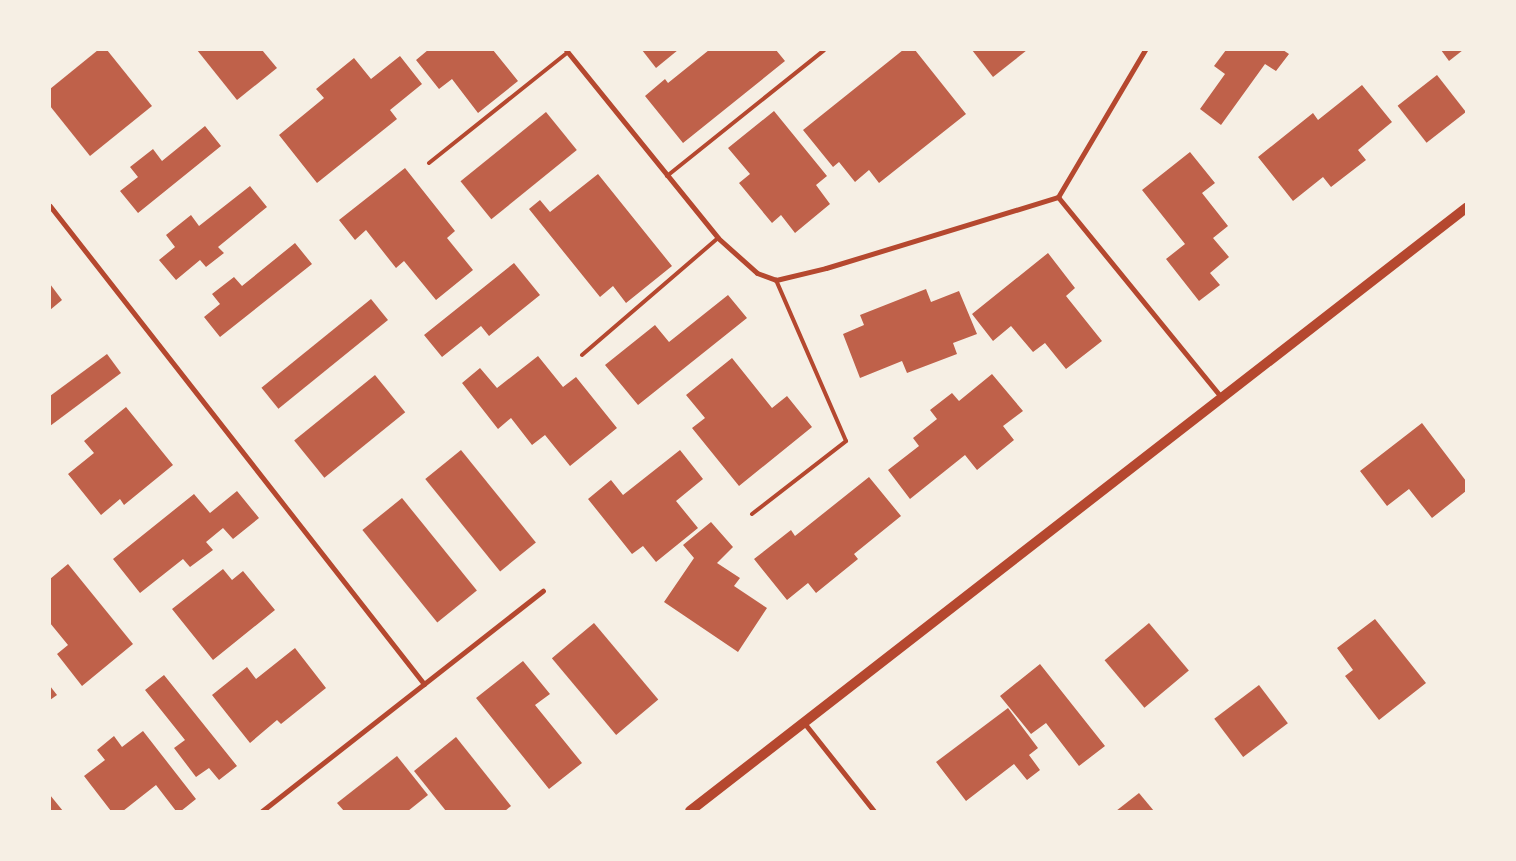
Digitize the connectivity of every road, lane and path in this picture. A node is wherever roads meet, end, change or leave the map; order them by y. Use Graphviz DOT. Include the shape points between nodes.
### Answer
graph roads {
  1 [pos="824,50"];
  2 [pos="1145,50"];
  3 [pos="567,51"];
  4 [pos="429,163"];
  5 [pos="667,176"];
  6 [pos="1058,196"];
  7 [pos="50,206"];
  8 [pos="1466,208"];
  9 [pos="718,238"];
  10 [pos="776,280"];
  11 [pos="582,355"];
  12 [pos="1222,398"];
  13 [pos="752,514"];
  14 [pos="542,592"];
  15 [pos="424,684"];
  16 [pos="805,724"];
  17 [pos="262,811"];
  18 [pos="690,811"];
  19 [pos="874,811"];
  1 -- 5 [label="lane"];
  2 -- 6 [label="street"];
  3 -- 4 [label="lane"];
  3 -- 5 [label="street"];
  5 -- 9 [label="street"];
  6 -- 10 [label="street" via="826,268"];
  6 -- 12 [label="street"];
  7 -- 15 [label="street"];
  8 -- 12 [label="main road"];
  9 -- 10 [label="street" via="757,273"];
  9 -- 11 [label="lane"];
  10 -- 13 [label="lane" via="846,441"];
  12 -- 16 [label="main road"];
  14 -- 15 [label="street"];
  15 -- 17 [label="street"];
  16 -- 18 [label="main road"];
  16 -- 19 [label="street"];
}
